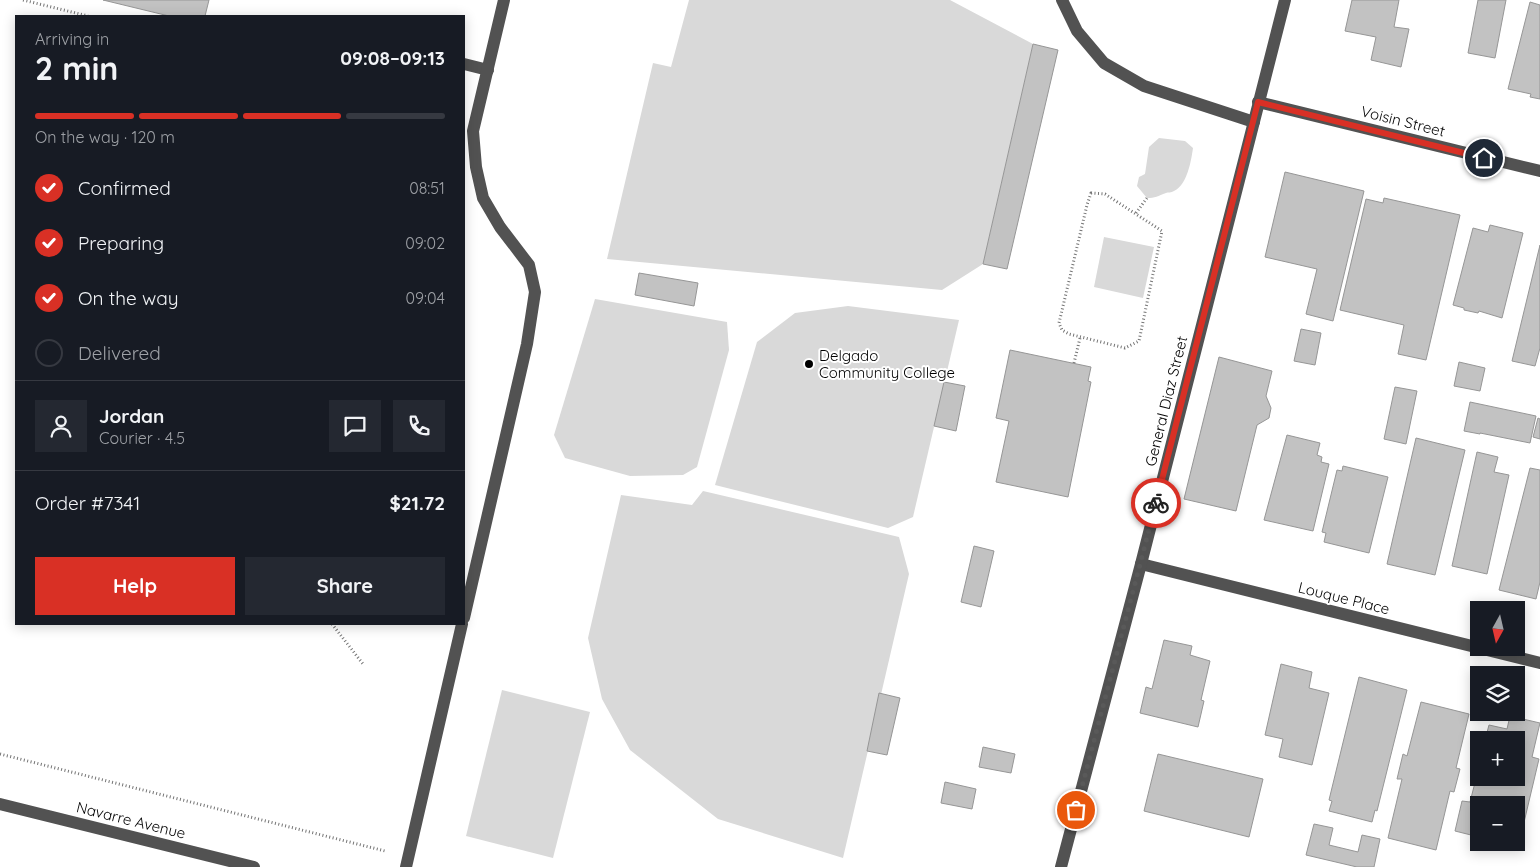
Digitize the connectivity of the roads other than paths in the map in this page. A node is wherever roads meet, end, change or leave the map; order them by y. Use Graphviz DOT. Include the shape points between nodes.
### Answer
graph roads {
  1 [pos="504,0"];
  2 [pos="1062,0"];
  3 [pos="1285,0"];
  4 [pos="465,64"];
  5 [pos="488,70"];
  6 [pos="1258,102"];
  7 [pos="1254,122"];
  8 [pos="1540,171"];
  9 [pos="1141,564"];
  10 [pos="465,614"];
  11 [pos="462,625"];
  12 [pos="1540,663"];
  13 [pos="0,804"];
  14 [pos="408,862"];
  15 [pos="254,867"];
  16 [pos="1061,867"];
  1 -- 5 [label="street"];
  2 -- 7 [label="street" via="1077,31 1104,63 1144,86"];
  3 -- 6 [label="street, General Diaz Street"];
  4 -- 5 [label="street"];
  5 -- 10 [label="street" via="473,132 476,167 483,198 529,265 536,292"];
  6 -- 7 [label="street, General Diaz Street"];
  6 -- 8 [label="street, Voisin Street"];
  7 -- 9 [label="street, General Diaz Street"];
  9 -- 12 [label="street, Louque Place"];
  9 -- 16 [label="street, General Diaz Street"];
  11 -- 14 [label="street"];
  13 -- 15 [label="street, Navarre Avenue"];
}
